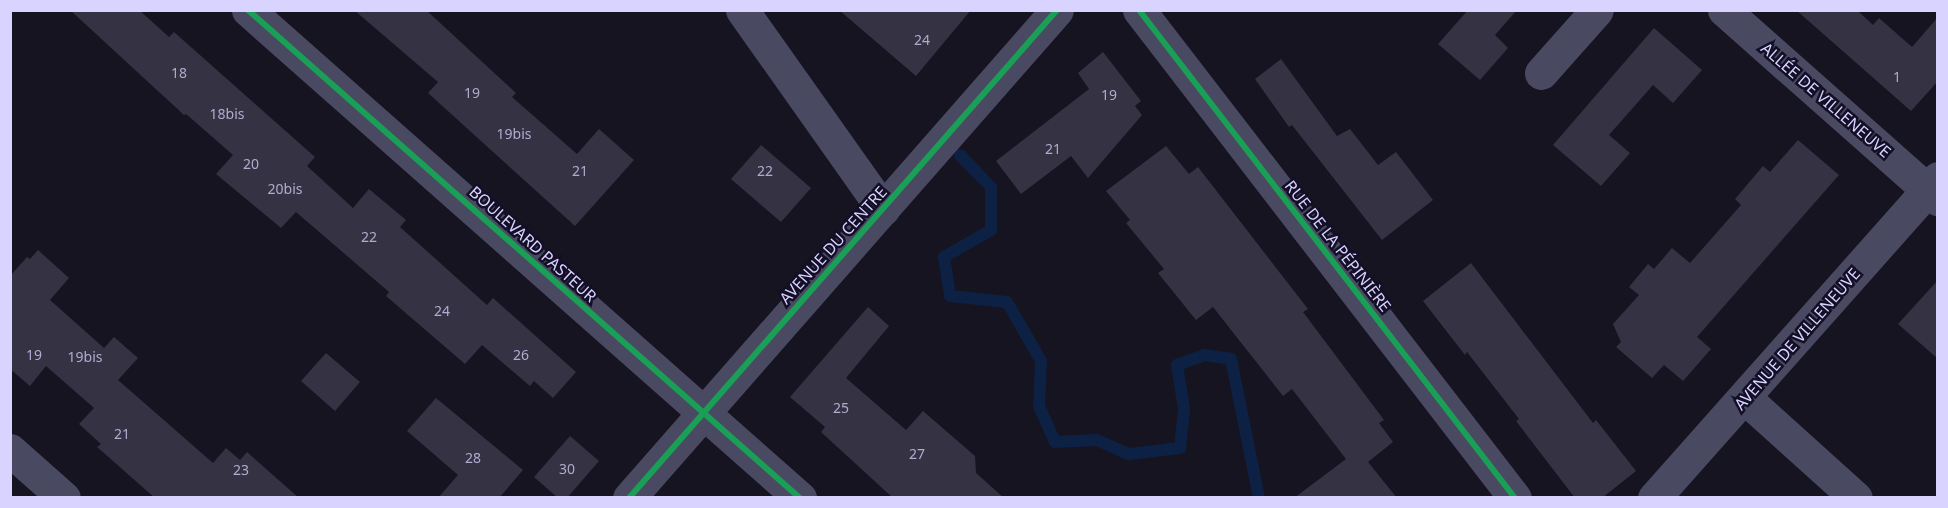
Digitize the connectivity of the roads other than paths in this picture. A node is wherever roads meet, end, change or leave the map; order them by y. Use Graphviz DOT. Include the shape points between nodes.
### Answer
graph roads {
  1 [pos="248,10"];
  2 [pos="742,10"];
  3 [pos="1057,10"];
  4 [pos="1139,10"];
  5 [pos="1597,10"];
  6 [pos="1724,10"];
  7 [pos="1541,73"];
  8 [pos="1934,189"];
  9 [pos="883,209"];
  10 [pos="1745,398"];
  11 [pos="703,412"];
  12 [pos="10,450"];
  13 [pos="64,498"];
  14 [pos="629,498"];
  15 [pos="800,498"];
  16 [pos="1515,498"];
  17 [pos="1654,498"];
  18 [pos="1856,498"];
  1 -- 11 [label="street, BOULEVARD PASTEUR"];
  2 -- 9 [label="street"];
  3 -- 9 [label="street, AVENUE DU CENTRE"];
  4 -- 16 [label="street, RUE DE LA PÉPINIÈRE"];
  5 -- 7 [label="street"];
  6 -- 8 [label="street, ALLÉE DE VILLENEUVE"];
  8 -- 10 [label="street, AVENUE DE VILLENEUVE"];
  9 -- 11 [label="street, AVENUE DU CENTRE"];
  10 -- 17 [label="street, AVENUE DE VILLENEUVE"];
  10 -- 18 [label="street"];
  11 -- 14 [label="street, AVENUE DU CENTRE"];
  11 -- 15 [label="street, BOULEVARD PASTEUR"];
  12 -- 13 [label="street"];
}
